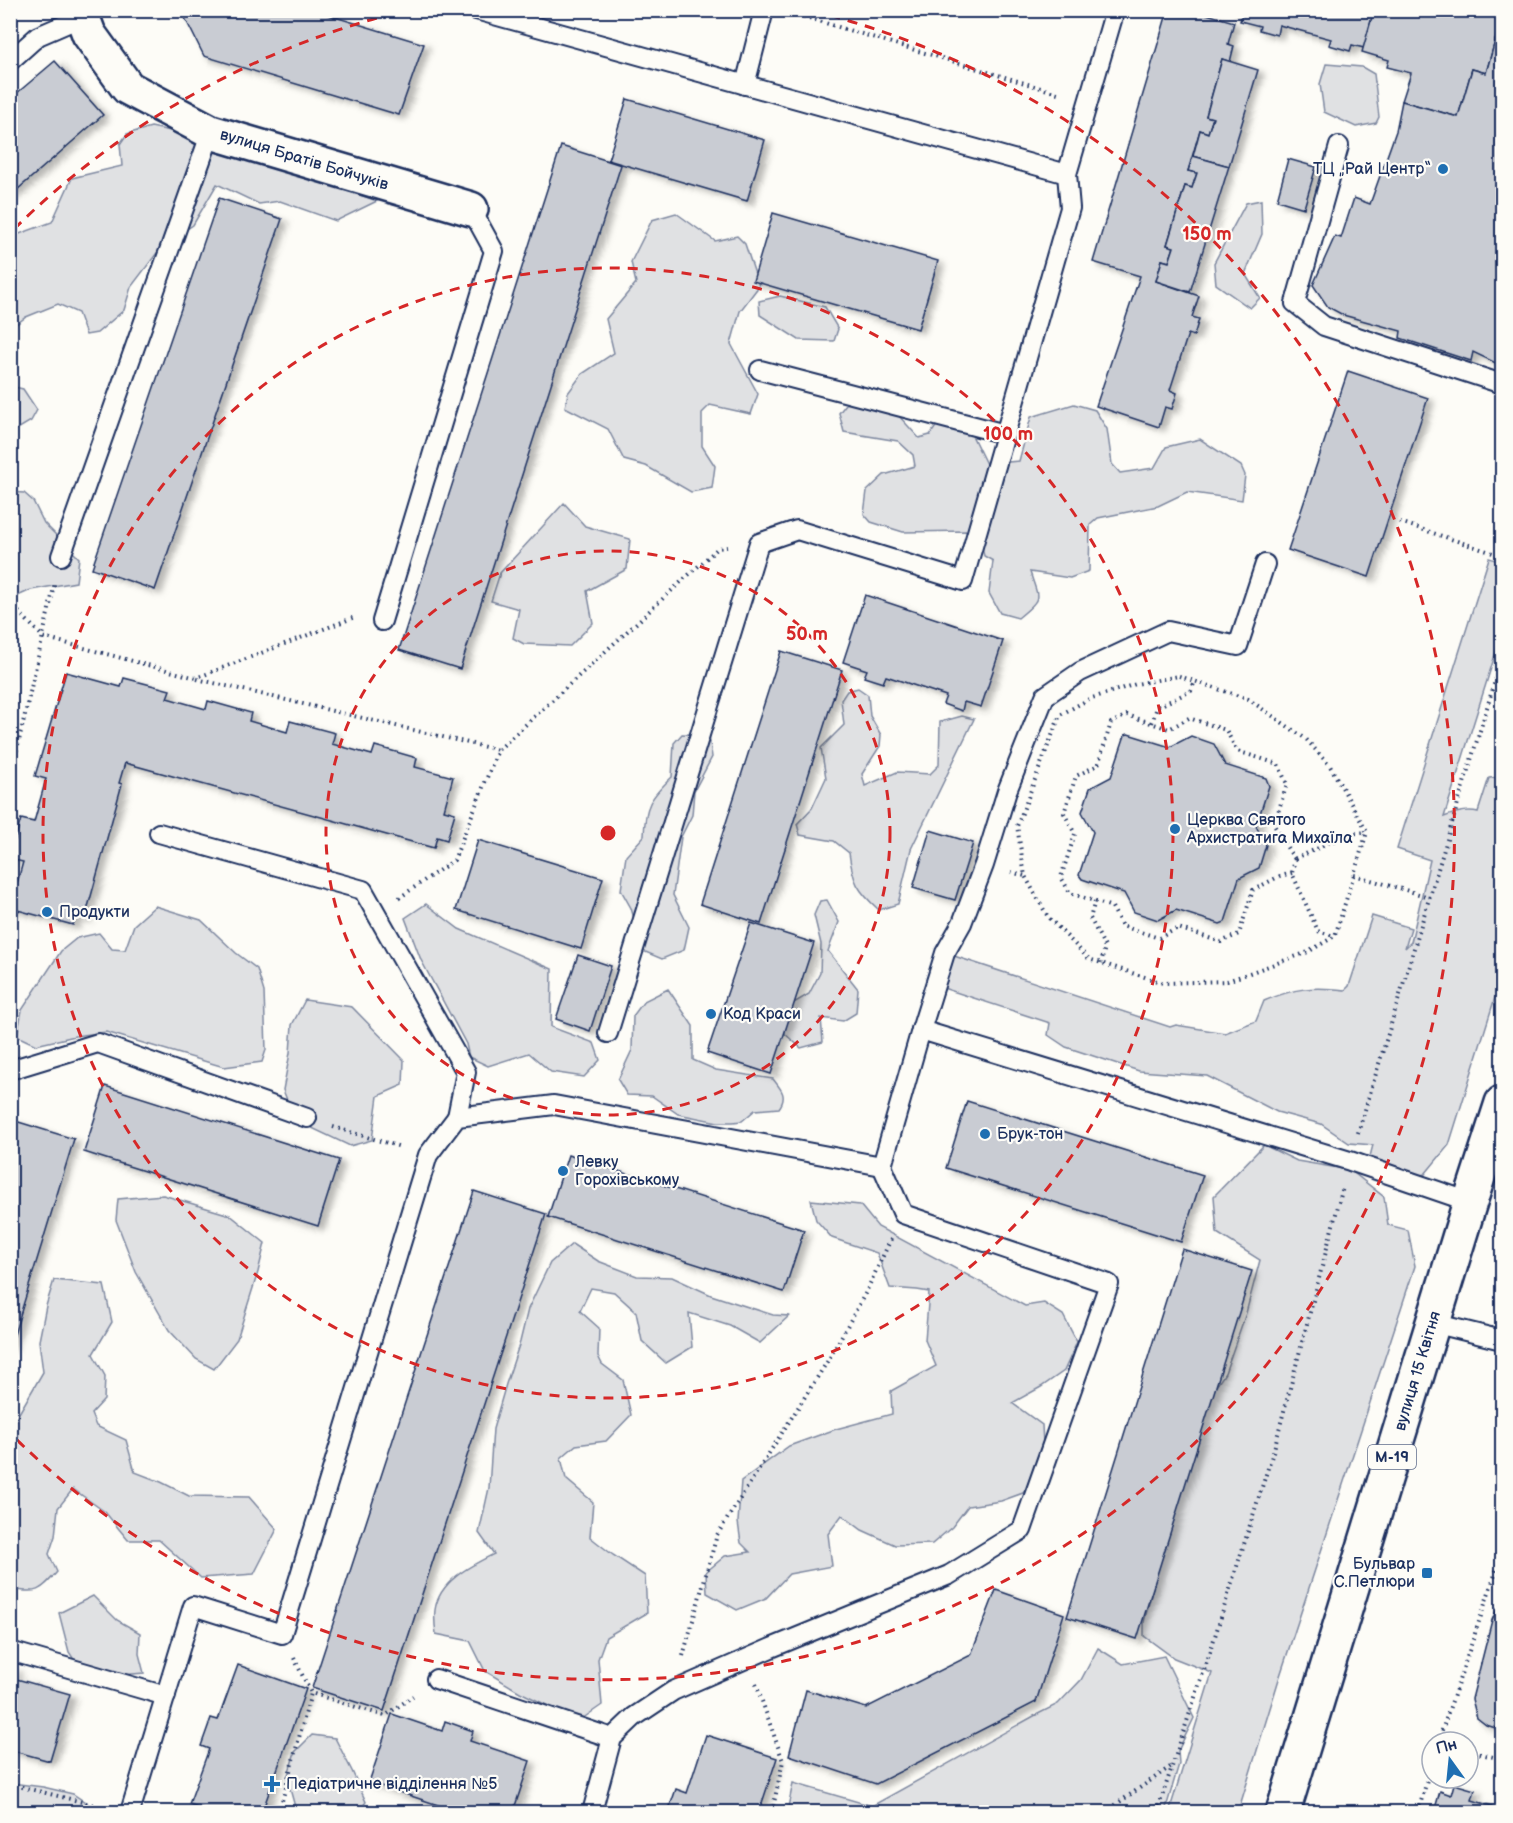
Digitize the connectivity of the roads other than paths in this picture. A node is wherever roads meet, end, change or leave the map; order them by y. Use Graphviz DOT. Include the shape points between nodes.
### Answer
graph roads {
  1 [pos="476,10"];
  2 [pos="765,10"];
  3 [pos="1115,10"];
  4 [pos="81,14"];
  5 [pos="10,61"];
  6 [pos="745,85"];
  7 [pos="211,132"];
  8 [pos="1339,146"];
  9 [pos="1067,174"];
  10 [pos="471,209"];
  11 [pos="760,370"];
  12 [pos="1503,384"];
  13 [pos="1005,434"];
  14 [pos="61,556"];
  15 [pos="1265,564"];
  16 [pos="384,613"];
  17 [pos="159,833"];
  18 [pos="921,1030"];
  19 [pos="608,1033"];
  20 [pos="10,1070"];
  21 [pos="1503,1103"];
  22 [pos="457,1117"];
  23 [pos="307,1118"];
  24 [pos="882,1166"];
  25 [pos="1470,1202"];
  26 [pos="1433,1323"];
  27 [pos="1503,1340"];
  28 [pos="10,1651"];
  29 [pos="436,1679"];
  30 [pos="166,1696"];
  31 [pos="612,1738"];
  32 [pos="130,1812"];
  33 [pos="592,1812"];
  34 [pos="1283,1812"];
  1 -- 6 [label="lane"];
  2 -- 6 [label="lane"];
  3 -- 9 [label="lane"];
  4 -- 5 [label="lane" via="38,36"];
  4 -- 7 [label="main road, вулиця Братів Бойчуків" via="89,34 128,88"];
  6 -- 9 [label="lane"];
  7 -- 10 [label="main road, вулиця Братів Бойчуків"];
  7 -- 14 [label="lane"];
  8 -- 12 [label="lane" via="1295,303 1324,326"];
  9 -- 13 [label="lane" via="1070,208"];
  10 -- 16 [label="lane" via="494,250"];
  11 -- 13 [label="lane"];
  13 -- 19 [label="lane" via="963,581 797,530 759,543"];
  15 -- 18 [label="lane" via="1238,646 1168,631 1080,672 1045,696 1007,791 962,923 945,952"];
  17 -- 22 [label="lane" via="363,890 466,1072"];
  18 -- 24 [label="lane"];
  18 -- 25 [label="lane" via="1350,1161"];
  20 -- 23 [label="lane" via="98,1043"];
  21 -- 25 [label="main road, вулиця 15 Квітня / М-19"];
  22 -- 24 [label="lane" via="554,1105"];
  22 -- 30 [label="lane" via="428,1155 282,1634 193,1606"];
  24 -- 31 [label="lane" via="903,1214 1109,1284 1022,1530 949,1575 673,1691 634,1717"];
  25 -- 26 [label="main road, вулиця 15 Квітня / М-19"];
  26 -- 27 [label="lane"];
  26 -- 34 [label="main road, вулиця 15 Квітня / М-19"];
  28 -- 30 [label="lane"];
  29 -- 31 [label="lane"];
  30 -- 32 [label="lane"];
  31 -- 33 [label="lane"];
}
